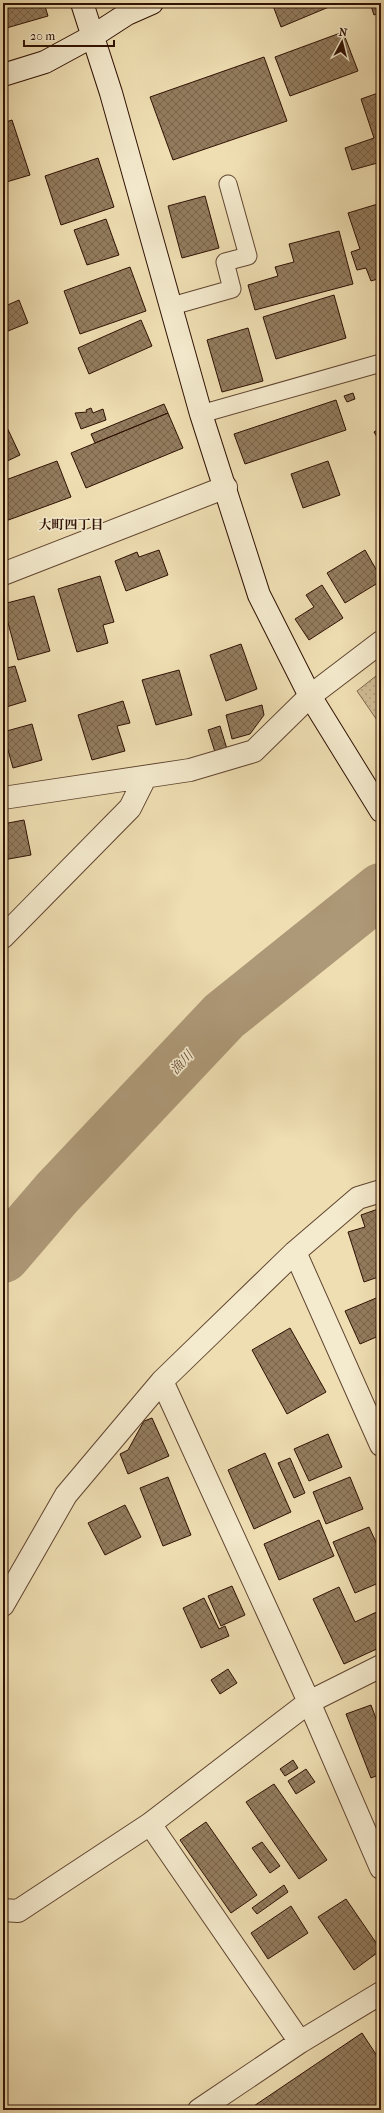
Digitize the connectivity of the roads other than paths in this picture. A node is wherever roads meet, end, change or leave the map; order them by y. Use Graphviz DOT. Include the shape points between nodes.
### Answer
graph roads {
  1 [pos="82,3"];
  2 [pos="152,3"];
  3 [pos="93,36"];
  4 [pos="3,75"];
  5 [pos="228,184"];
  6 [pos="172,306"];
  7 [pos="381,362"];
  8 [pos="201,414"];
  9 [pos="226,488"];
  10 [pos="3,574"];
  11 [pos="381,642"];
  12 [pos="310,696"];
  13 [pos="145,778"];
  14 [pos="3,798"];
  15 [pos="381,811"];
  16 [pos="3,937"];
  17 [pos="381,1191"];
  18 [pos="295,1252"];
  19 [pos="162,1381"];
  20 [pos="381,1445"];
  21 [pos="3,1605"];
  22 [pos="381,1666"];
  23 [pos="309,1702"];
  24 [pos="150,1824"];
  25 [pos="381,1868"];
  26 [pos="3,1910"];
  27 [pos="381,1993"];
  28 [pos="300,2042"];
  29 [pos="199,2110"];
  1 -- 3 [label="street"];
  2 -- 3 [label="street" via="127,14"];
  3 -- 4 [label="street" via="45,62"];
  3 -- 6 [label="street"];
  5 -- 6 [label="lane" via="248,256 225,262 232,289"];
  6 -- 8 [label="street"];
  7 -- 8 [label="lane"];
  8 -- 9 [label="street"];
  9 -- 10 [label="street"];
  9 -- 12 [label="street" via="259,595"];
  11 -- 12 [label="street"];
  12 -- 13 [label="street" via="254,751 190,770"];
  12 -- 15 [label="street"];
  13 -- 14 [label="street"];
  13 -- 16 [label="street" via="130,808"];
  17 -- 18 [label="street" via="358,1198"];
  18 -- 19 [label="street"];
  18 -- 20 [label="street"];
  19 -- 21 [label="street" via="66,1495"];
  19 -- 23 [label="street"];
  22 -- 23 [label="street"];
  23 -- 24 [label="street"];
  23 -- 25 [label="street"];
  24 -- 26 [label="street" via="18,1910"];
  24 -- 28 [label="street"];
  27 -- 28 [label="street"];
  28 -- 29 [label="street"];
}
